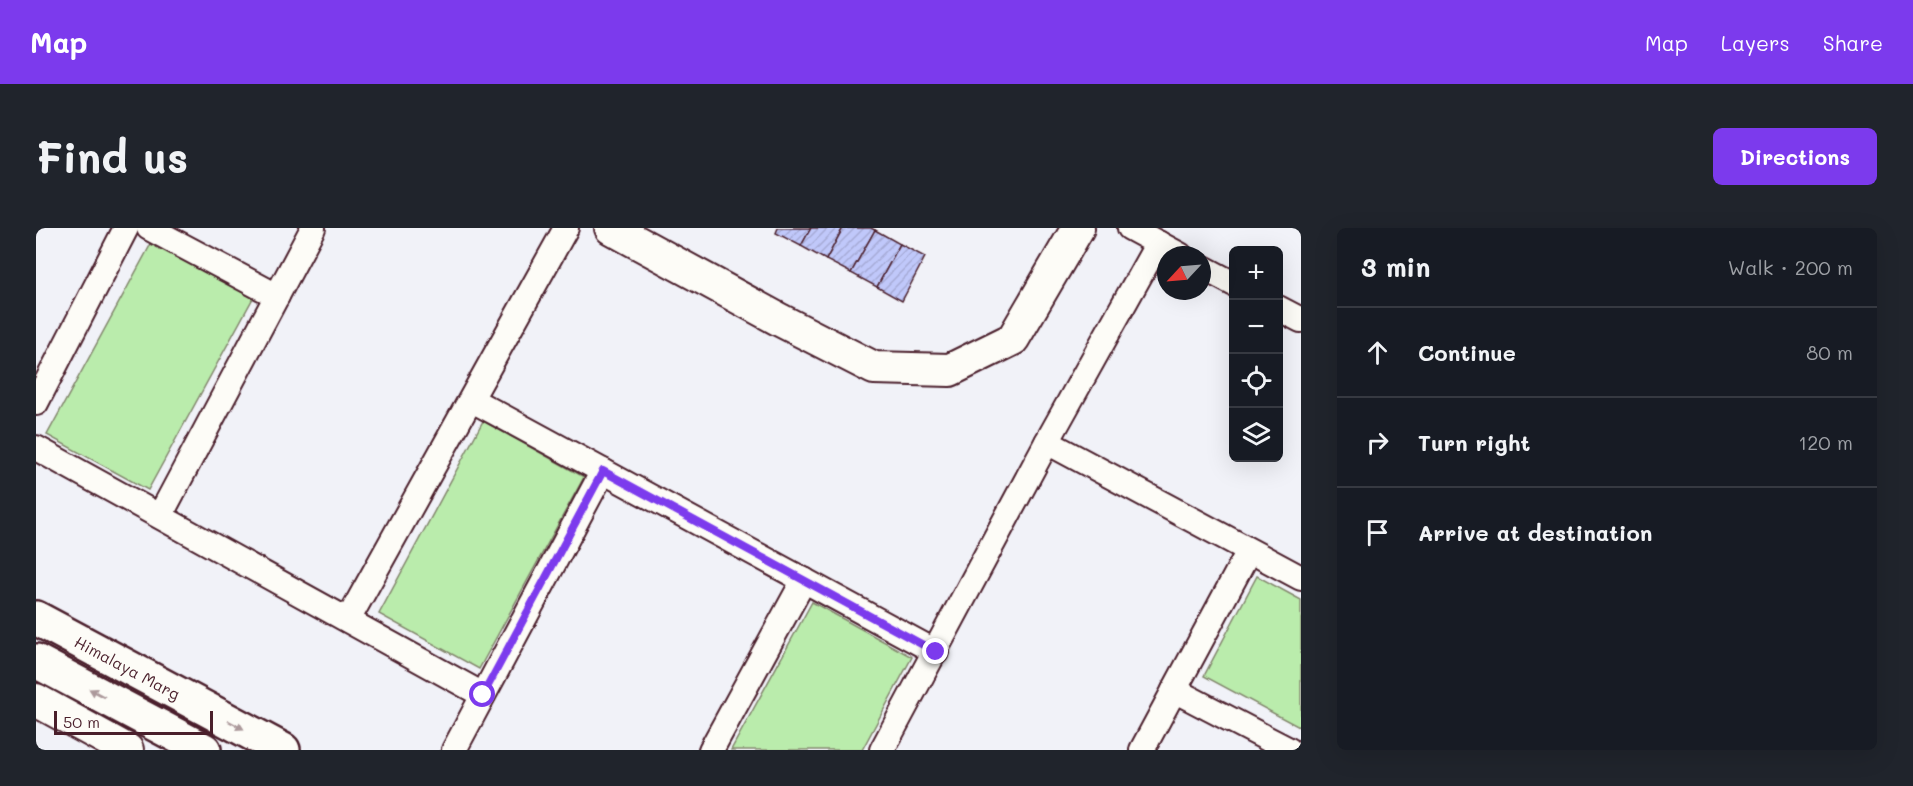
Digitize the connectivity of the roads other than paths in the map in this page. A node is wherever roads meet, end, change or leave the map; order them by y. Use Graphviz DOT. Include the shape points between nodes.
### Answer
graph roads {
  1 [pos="126,228"];
  2 [pos="149,228"];
  3 [pos="313,228"];
  4 [pos="566,228"];
  5 [pos="611,228"];
  6 [pos="1078,228"];
  7 [pos="1130,228"];
  8 [pos="1158,243"];
  9 [pos="1164,246"];
  10 [pos="1211,272"];
  11 [pos="1229,282"];
  12 [pos="277,296"];
  13 [pos="1283,311"];
  14 [pos="1301,320"];
  15 [pos="472,400"];
  16 [pos="36,403"];
  17 [pos="1047,442"];
  18 [pos="36,448"];
  19 [pos="603,471"];
  20 [pos="160,516"];
  21 [pos="1249,551"];
  22 [pos="1301,578"];
  23 [pos="804,580"];
  24 [pos="36,618"];
  25 [pos="348,620"];
  26 [pos="936,652"];
  27 [pos="36,660"];
  28 [pos="1174,690"];
  29 [pos="483,695"];
  30 [pos="36,700"];
  31 [pos="127,750"];
  32 [pos="204,750"];
  33 [pos="283,750"];
  34 [pos="454,750"];
  35 [pos="711,750"];
  36 [pos="882,750"];
  37 [pos="1142,750"];
  38 [pos="1288,750"];
  1 -- 16 [label="street"];
  2 -- 12 [label="street"];
  3 -- 12 [label="street"];
  4 -- 15 [label="street"];
  5 -- 6 [label="street" via="874,368 950,370 1013,339"];
  7 -- 8 [label="street"];
  8 -- 9 [label="street"];
  8 -- 17 [label="street"];
  10 -- 11 [label="street"];
  12 -- 20 [label="street"];
  13 -- 14 [label="street"];
  15 -- 19 [label="street"];
  15 -- 25 [label="street"];
  17 -- 21 [label="street"];
  17 -- 26 [label="street"];
  18 -- 20 [label="street"];
  19 -- 23 [label="street"];
  19 -- 29 [label="street"];
  20 -- 25 [label="street"];
  21 -- 22 [label="street"];
  21 -- 28 [label="street"];
  23 -- 26 [label="street"];
  23 -- 35 [label="street"];
  24 -- 33 [label="main road, Himalaya Marg, one-way"];
  25 -- 29 [label="street"];
  26 -- 36 [label="street"];
  32 -- 27 [label="main road, one-way"];
  28 -- 37 [label="street"];
  28 -- 38 [label="street"];
  29 -- 34 [label="street"];
  30 -- 31 [label="street"];
}
